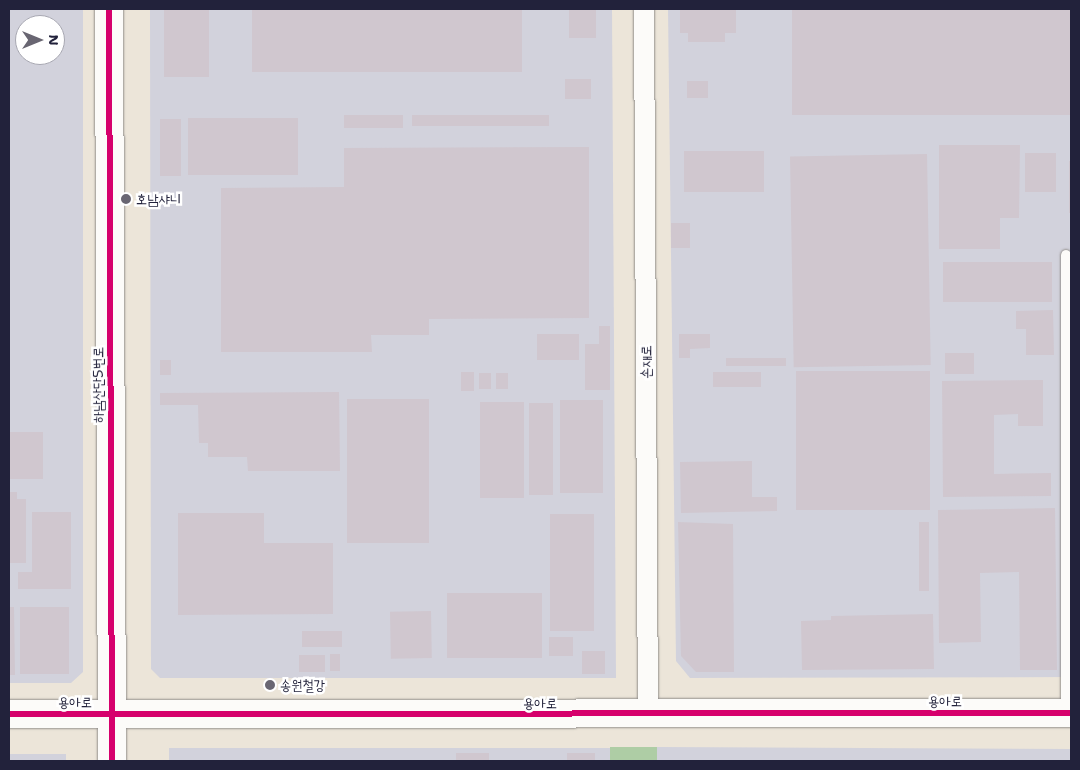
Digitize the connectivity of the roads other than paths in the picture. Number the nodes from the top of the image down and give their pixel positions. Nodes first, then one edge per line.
1 (109, 9) edge
2 (644, 9) edge
3 (1066, 255) dead end
4 (1069, 713) edge
5 (9, 714) edge
6 (112, 714) junction
7 (648, 716) junction
8 (112, 761) edge

1 - 6 street, 하남산단5번로
2 - 7 street, 손재로
3 - 4 lane
4 - 7 street, 용아로
5 - 6 street, 용아로
6 - 7 street, 용아로
6 - 8 street, 하남산단5번로

